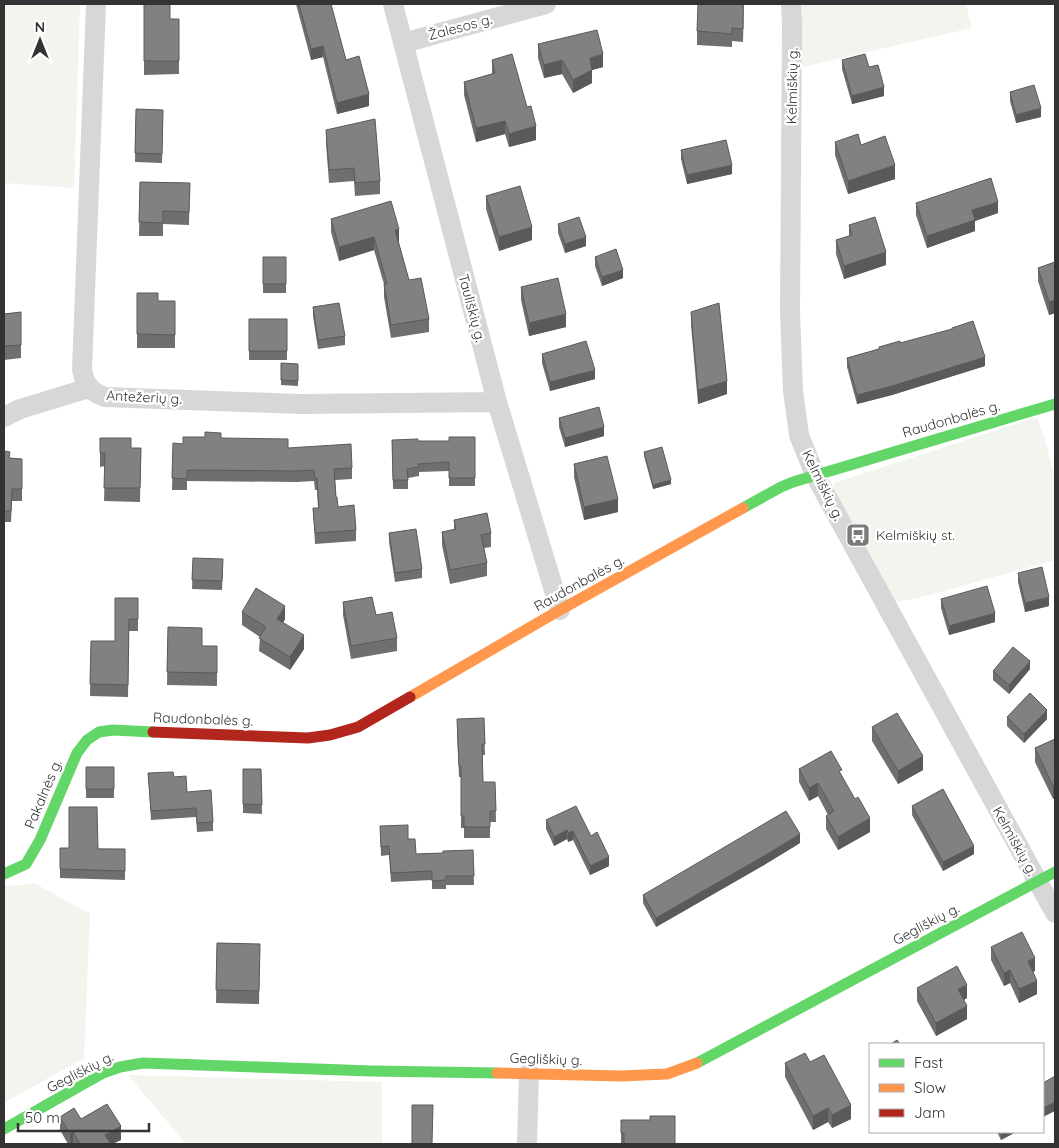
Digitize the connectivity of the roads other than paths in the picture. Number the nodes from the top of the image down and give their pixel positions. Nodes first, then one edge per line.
1 (96, 4) edge
2 (393, 4) edge
3 (546, 4) edge
4 (791, 4) edge
5 (403, 43) junction
6 (89, 388) junction
7 (497, 402) junction
8 (1055, 404) edge
9 (4, 417) edge
10 (815, 475) junction
11 (560, 610) junction
12 (113, 730) joint
13 (1055, 872) edge
14 (4, 874) edge
15 (1038, 882) junction
16 (1055, 914) edge
17 (529, 1073) junction
18 (4, 1129) edge
19 (527, 1144) edge

1 - 6 street, Antežerių g.
2 - 5 street, Tauliškių g.
3 - 5 street, Žalesos g.
4 - 10 street, Kelmiškių g.
5 - 7 street, Tauliškių g.
6 - 7 street, Antežerių g.
6 - 9 street
7 - 11 street, Tauliškių g.
8 - 10 street, Raudonbalės g.
10 - 11 street, Raudonbalės g.
10 - 15 street, Kelmiškių g.
11 - 12 street, Raudonbalės g.
12 - 14 street, Pakalnės g.
13 - 15 street, Gegliškių g.
15 - 16 street, Kelmiškių g.
15 - 17 street, Gegliškių g.
17 - 18 street, Gegliškių g.
17 - 19 street

